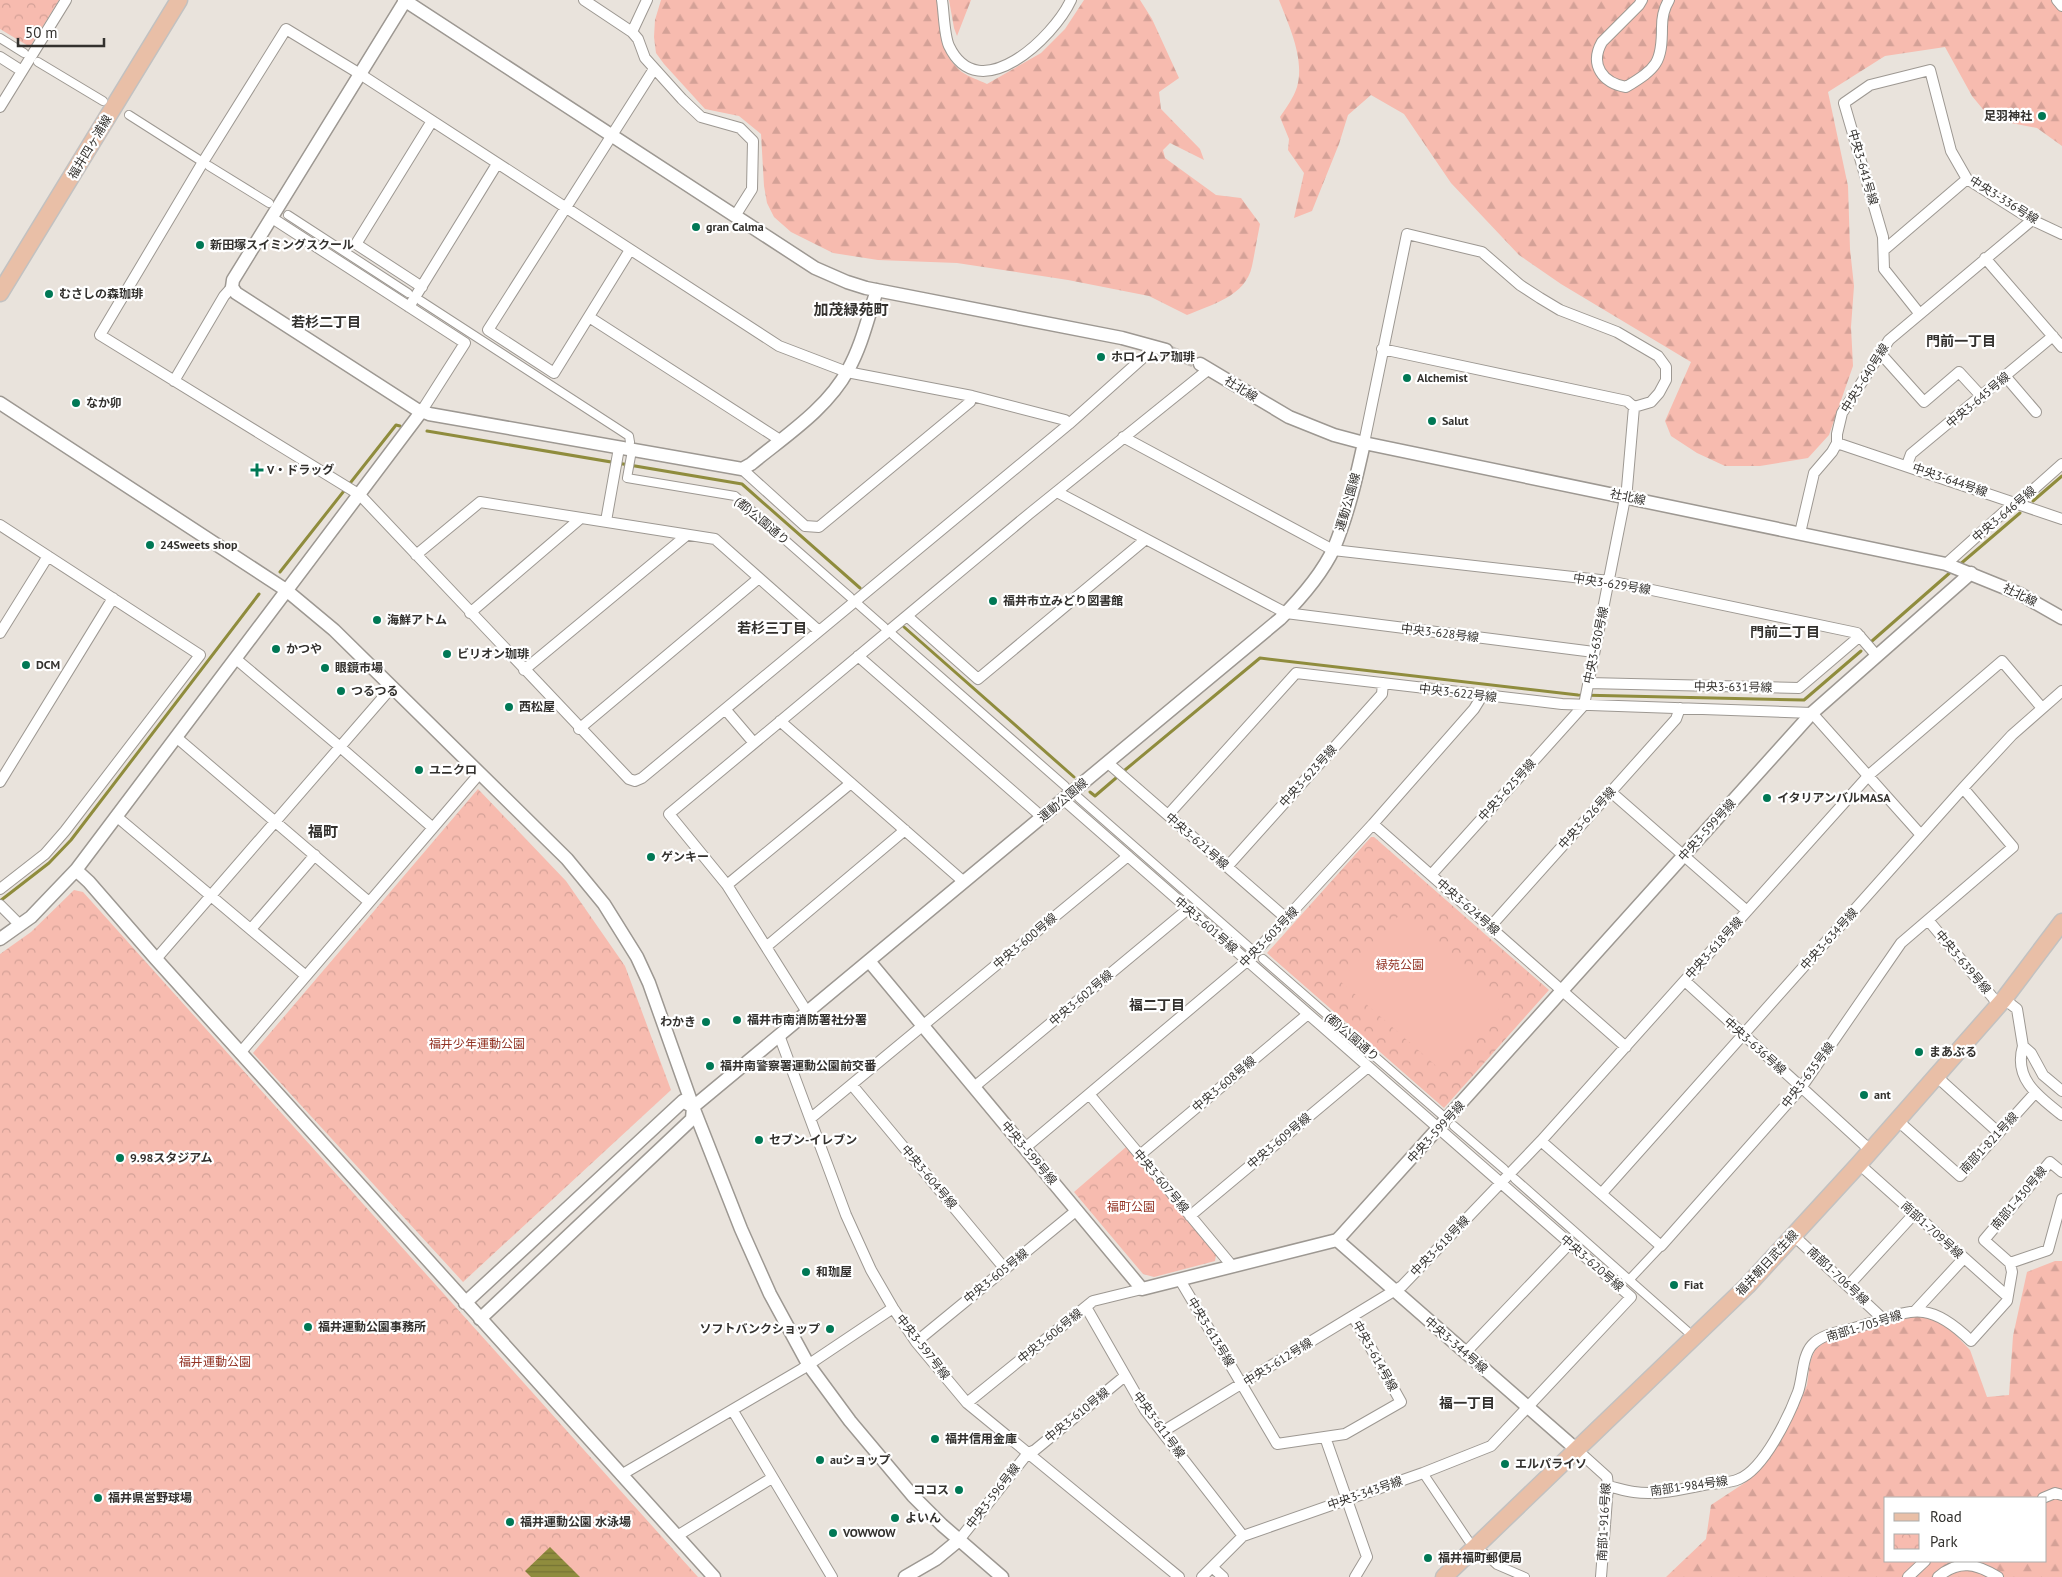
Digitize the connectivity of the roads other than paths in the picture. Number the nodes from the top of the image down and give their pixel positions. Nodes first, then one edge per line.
1 (66, 0) edge
2 (179, 0) edge
3 (405, 0) edge
4 (584, 0) edge
5 (647, 0) edge
6 (942, 0) edge
7 (1071, 0) edge
8 (1642, 0) edge
9 (1669, 0) edge
10 (2058, 0) edge
11 (2062, 6) edge
12 (632, 32) junction
13 (0, 38) edge
14 (24, 53) dead end
15 (0, 57) edge
16 (38, 62) dead end
17 (654, 69) junction
18 (1930, 70) joint
19 (22, 71) junction
20 (360, 74) junction
21 (103, 101) dead end
22 (0, 107) edge
23 (128, 116) dead end
24 (432, 121) junction
25 (611, 136) junction
26 (198, 159) dead end
27 (497, 164) junction
28 (209, 166) dead end
29 (1967, 179) junction
30 (269, 203) dead end
31 (565, 207) junction
32 (288, 215) dead end
33 (735, 216) junction
34 (272, 218) junction
35 (2032, 220) junction
36 (2062, 234) edge
37 (630, 250) junction
38 (1884, 250) junction
39 (1985, 258) junction
40 (4, 275) edge
41 (232, 286) junction
42 (422, 287) junction
43 (877, 290) junction
44 (0, 293) edge
45 (408, 293) dead end
46 (421, 301) dead end
47 (409, 307) junction
48 (1919, 313) junction
49 (589, 317) junction
50 (2053, 336) junction
51 (2062, 347) edge
52 (1161, 348) joint
53 (1382, 349) junction
54 (1881, 354) junction
55 (1204, 366) joint
56 (847, 372) junction
57 (2006, 377) junction
58 (174, 381) junction
59 (972, 396) junction
60 (1982, 396) junction
61 (0, 403) edge
62 (1634, 406) junction
63 (421, 412) junction
64 (2036, 412) dead end
65 (1069, 424) junction
66 (1123, 437) junction
67 (780, 440) junction
68 (1364, 443) junction
69 (1837, 443) junction
70 (622, 448) junction
71 (631, 457) dead end
72 (2062, 464) edge
73 (1907, 466) junction
74 (742, 468) junction
75 (1057, 492) junction
76 (356, 493) junction
77 (1626, 496) junction
78 (2015, 502) junction
79 (581, 518) junction
80 (2062, 519) edge
81 (606, 521) junction
82 (0, 525) edge
83 (1800, 533) junction
84 (687, 535) junction
85 (1146, 539) junction
86 (1333, 550) junction
87 (416, 555) junction
88 (48, 556) junction
89 (1957, 568) junction
90 (759, 578) junction
91 (1609, 582) junction
92 (286, 590) junction
93 (850, 597) dead end
94 (113, 598) junction
95 (859, 605) dead end
96 (470, 613) junction
97 (1286, 613) junction
98 (907, 616) junction
99 (2062, 618) edge
100 (884, 627) dead end
101 (819, 631) junction
102 (0, 634) edge
103 (893, 635) dead end
104 (1860, 636) junction
105 (1594, 652) junction
106 (858, 656) junction
107 (1877, 656) junction
108 (236, 659) junction
109 (524, 670) junction
110 (1383, 683) junction
111 (392, 687) junction
112 (2062, 692) edge
113 (1586, 694) junction
114 (1482, 696) junction
115 (1680, 708) junction
116 (2042, 708) junction
117 (725, 709) junction
118 (1812, 712) junction
119 (780, 721) junction
120 (579, 729) junction
121 (176, 737) junction
122 (754, 743) junction
123 (339, 746) junction
124 (1108, 763) junction
125 (480, 773) junction
126 (1869, 775) junction
127 (0, 782) edge
128 (851, 784) junction
129 (1065, 786) dead end
130 (1963, 788) junction
131 (1611, 792) junction
132 (1079, 798) dead end
133 (1064, 800) junction
134 (1168, 815) junction
135 (116, 816) junction
136 (1042, 817) junction
137 (275, 820) junction
138 (1373, 824) junction
139 (432, 828) junction
140 (905, 830) junction
141 (1921, 835) junction
142 (315, 855) junction
143 (1128, 856) junction
144 (1684, 856) junction
145 (1227, 867) junction
146 (76, 870) junction
147 (1431, 875) junction
148 (964, 882) junction
149 (727, 885) junction
150 (0, 889) edge
151 (211, 896) junction
152 (370, 902) junction
153 (1, 906) edge
154 (1188, 909) junction
155 (1747, 912) junction
156 (1287, 919) junction
157 (1928, 920) junction
158 (2062, 922) edge
159 (20, 925) junction
160 (1490, 927) junction
161 (251, 929) junction
162 (0, 939) edge
163 (766, 947) junction
164 (1250, 948) dead end
165 (156, 959) junction
166 (1262, 959) dead end
167 (869, 961) junction
168 (1247, 961) junction
169 (306, 976) junction
170 (1685, 981) junction
171 (1563, 991) junction
172 (2001, 1002) junction
173 (807, 1012) junction
174 (1308, 1014) junction
175 (923, 1026) junction
176 (1743, 1034) junction
177 (779, 1035) junction
178 (2023, 1046) junction
179 (1626, 1047) junction
180 (240, 1053) junction
181 (1368, 1067) junction
182 (1936, 1076) junction
183 (852, 1085) junction
184 (974, 1087) junction
185 (1802, 1088) junction
186 (2062, 1091) edge
187 (2035, 1093) junction
188 (1089, 1094) junction
189 (694, 1107) junction
190 (1442, 1115) dead end
191 (2062, 1115) edge
192 (811, 1118) junction
193 (1897, 1120) junction
194 (1454, 1126) dead end
195 (1439, 1129) junction
196 (1998, 1133) junction
197 (1541, 1141) junction
198 (1025, 1148) junction
199 (1870, 1150) junction
200 (1140, 1155) junction
201 (1858, 1164) junction
202 (1504, 1170) dead end
203 (2062, 1172) edge
204 (1515, 1179) dead end
205 (1500, 1183) junction
206 (1602, 1194) junction
207 (2062, 1199) edge
208 (1077, 1210) junction
209 (1914, 1214) junction
210 (1190, 1216) junction
211 (1793, 1235) junction
212 (1337, 1240) junction
213 (1570, 1243) junction
214 (1661, 1246) junction
215 (1964, 1258) junction
216 (2010, 1263) junction
217 (1233, 1267) junction
218 (1005, 1269) junction
219 (1180, 1280) junction
220 (1630, 1280) junction
221 (1848, 1286) junction
222 (1142, 1289) junction
223 (1394, 1291) junction
224 (2007, 1296) junction
225 (466, 1303) junction
226 (1086, 1307) junction
227 (893, 1308) junction
228 (1916, 1310) junction
229 (1353, 1316) junction
230 (1882, 1318) junction
231 (480, 1319) junction
232 (1687, 1331) dead end
233 (916, 1342) junction
234 (1465, 1353) junction
235 (808, 1364) junction
236 (1125, 1376) junction
237 (1242, 1384) junction
238 (967, 1403) junction
239 (1527, 1406) junction
240 (733, 1411) junction
241 (1162, 1432) junction
242 (1325, 1437) junction
243 (1577, 1450) junction
244 (1028, 1453) junction
245 (1423, 1473) junction
246 (621, 1475) junction
247 (772, 1478) junction
248 (1740, 1479) joint
249 (1608, 1486) junction
250 (2062, 1495) edge
251 (2045, 1497) edge
252 (1348, 1500) junction
253 (677, 1536) junction
254 (1243, 1536) junction
255 (959, 1540) junction
256 (1468, 1540) dead end
257 (1484, 1553) dead end
258 (1924, 1562) edge
259 (1212, 1567) junction
260 (714, 1577) edge
261 (832, 1577) edge
262 (905, 1577) edge
263 (1002, 1577) edge
264 (1179, 1577) edge
265 (1202, 1577) edge
266 (1223, 1577) edge
267 (1355, 1577) edge
268 (1444, 1577) edge
269 (1525, 1577) edge
270 (1601, 1577) edge
271 (1908, 1577) edge
272 (1938, 1577) edge
273 (1998, 1577) edge

1 - 19 street
2 - 40 main road, 福井四ヶ浦線
3 - 20 street
3 - 25 street
4 - 12 street
5 - 12 street
6 - 7 street
8 - 9 street
10 - 11 street
12 - 17 street
13 - 14 street
15 - 19 street
16 - 21 street
17 - 25 street
17 - 33 street
18 - 29 street, 中央3-336号線
18 - 38 street, 中央3-641号線
19 - 22 street
20 - 24 street
20 - 34 street
20 - 58 street
23 - 26 street
24 - 27 street
24 - 42 street
25 - 31 street
25 - 33 street
27 - 31 street
27 - 42 street
28 - 30 street
29 - 35 street, 中央3-336号線
29 - 38 street
31 - 37 street
31 - 49 street
32 - 45 street
33 - 43 street
34 - 41 street
34 - 47 street
35 - 36 street, 中央3-336号線
35 - 39 street, 中央3-640号線
37 - 49 street
37 - 56 street
38 - 48 street, 中央3-641号線
39 - 48 street, 中央3-640号線
39 - 50 street
40 - 44 main road, 福井四ヶ浦線
41 - 58 street
41 - 63 street
42 - 47 street
43 - 52 street
43 - 56 street
46 - 70 street
47 - 63 street
48 - 54 street, 中央3-640号線
49 - 67 street
50 - 51 street
50 - 57 street, 中央3-645号線
52 - 65 street
53 - 62 street
53 - 62 street
53 - 68 street
54 - 60 street
54 - 69 street, 中央3-640号線
55 - 66 street
55 - 68 street, 社北線
56 - 59 street
56 - 67 street
57 - 60 street, 中央3-645号線
57 - 64 street
58 - 76 street
59 - 65 street
59 - 74 street
60 - 73 street, 中央3-645号線
61 - 92 street
62 - 77 street, 中央3-630号線
63 - 70 street
63 - 76 street
65 - 101 street
66 - 75 street
66 - 86 street
67 - 74 street
68 - 77 street, 社北線
68 - 86 street, 運動公園線
69 - 73 street, 中央3-644号線
69 - 83 street, 中央3-640号線
70 - 74 street
70 - 81 street
71 - 93 street, (都)公園通り
72 - 78 street, 中央3-646号線
73 - 78 street, 中央3-644号線
75 - 85 street
75 - 98 street
76 - 87 street
76 - 92 street
77 - 83 street, 社北線
77 - 91 street, 中央3-630号線
78 - 80 street, 中央3-644号線
78 - 89 street, 中央3-646号線
79 - 81 street
79 - 87 street
79 - 96 street
81 - 84 street
82 - 88 street
83 - 89 street, 社北線
84 - 90 street
84 - 109 street
85 - 97 street
85 - 98 street
86 - 91 street, 中央3-629号線
86 - 97 street, 運動公園線
87 - 96 street
88 - 94 street
88 - 102 street
89 - 99 street, 社北線
89 - 107 street, 中央3-599号線
90 - 101 street
90 - 120 street
91 - 104 street, 中央3-629号線
91 - 105 street, 中央3-630号線
92 - 108 street
92 - 111 street
94 - 127 street
94 - 150 street
95 - 100 street
96 - 109 street
97 - 105 street, 中央3-628号線
97 - 124 street, 運動公園線
98 - 106 street
101 - 117 street
103 - 129 street
104 - 107 street
104 - 113 street, 中央3-631号線
105 - 113 street, 中央3-630号線
106 - 119 street
106 - 136 street
107 - 118 street, 中央3-599号線
108 - 121 street
108 - 123 street
109 - 120 street
110 - 114 street, 中央3-622号線
110 - 134 street, 中央3-622号線
110 - 145 street, 中央3-623号線
111 - 123 street
111 - 125 street
112 - 116 street, 中央3-634号線
113 - 114 street, 中央3-622号線
113 - 115 street, 中央3-622号線
113 - 147 street, 中央3-625号線
114 - 138 street, 中央3-603号線
115 - 118 street, 中央3-622号線
115 - 131 street, 中央3-626号線
116 - 126 street, 中央3-618号線
116 - 130 street, 中央3-634号線
117 - 120 street
117 - 122 street
118 - 126 street
118 - 144 street, 中央3-599号線
119 - 122 street
119 - 128 street
121 - 135 street
121 - 137 street
122 - 149 street
123 - 137 street
123 - 139 street
124 - 133 street, 運動公園線
124 - 134 street, 中央3-621号線
125 - 139 street
125 - 189 street
126 - 141 street
126 - 155 street, 中央3-618号線
128 - 140 street
128 - 149 street
130 - 141 street, 中央3-634号線
130 - 157 street, 中央3-635号線
131 - 144 street
131 - 160 street, 中央3-626号線
132 - 164 street
133 - 136 street, 運動公園線
133 - 143 street, 中央3-601号線
134 - 145 street, 中央3-621号線
135 - 146 street
135 - 151 street
136 - 148 street, 運動公園線
137 - 142 street
137 - 151 street
138 - 147 street, 中央3-624号線
138 - 156 street, 中央3-603号線
139 - 152 street
140 - 148 street
140 - 163 street
141 - 176 street, 中央3-634号線
142 - 152 street
142 - 161 street
143 - 154 street, 中央3-601号線
143 - 175 street, 中央3-600号線
144 - 155 street
144 - 171 street, 中央3-599号線
145 - 156 street, 中央3-621号線
146 - 159 street
146 - 165 street
147 - 160 street, 中央3-624号線
148 - 167 street, 運動公園線
149 - 163 street
151 - 161 street
151 - 165 street
152 - 169 street
153 - 159 street
154 - 168 street, 中央3-601号線
154 - 184 street, 中央3-602号線
155 - 170 street, 中央3-618号線
156 - 168 street, 中央3-603号線
157 - 172 street, 中央3-639号線
157 - 185 street, 中央3-635号線
158 - 172 main road, 福井朝日武生線
159 - 162 street
160 - 171 street, 中央3-624号線
161 - 169 street
163 - 173 street
165 - 180 street
166 - 190 street, (都)公園通り
167 - 173 street, 運動公園線
167 - 175 street, 中央3-599号線
168 - 174 street, 中央3-601号線
168 - 188 street, 中央3-603号線
169 - 180 street
170 - 176 street, 中央3-636号線
170 - 179 street, 中央3-618号線
171 - 179 street, 中央3-624号線
171 - 195 street, 中央3-599号線
172 - 178 street, 中央3-639号線
172 - 182 main road, 福井朝日武生線
173 - 177 street, 運動公園線
174 - 181 street, 中央3-601号線
174 - 200 street, 中央3-608号線
175 - 183 street, 中央3-600号線
175 - 184 street, 中央3-599号線
176 - 185 street, 中央3-636号線
176 - 206 street, 中央3-634号線
177 - 189 street, 運動公園線
177 - 192 street, 中央3-597号線
178 - 186 street
178 - 187 street
179 - 197 street, 中央3-618号線
180 - 225 street
181 - 195 street, 中央3-601号線
181 - 210 street, 中央3-609号線
182 - 193 main road, 福井朝日武生線
182 - 196 street
183 - 192 street, 中央3-600号線
183 - 218 street, 中央3-604号線
184 - 198 street, 中央3-599号線
185 - 199 street, 中央3-636号線
185 - 214 street, 中央3-635号線
187 - 191 street
187 - 196 street, 南部1-821号線
188 - 198 street, 中央3-603号線
188 - 200 street, 中央3-607号線
189 - 225 street
189 - 231 street
189 - 235 street
192 - 227 street, 中央3-597号線
193 - 196 street, 南部1-821号線
193 - 199 main road, 福井朝日武生線
194 - 202 street
195 - 205 street, 中央3-620号線
195 - 212 street, 中央3-599号線
197 - 205 street, 中央3-618号線
197 - 206 street
198 - 208 street, 中央3-599号線
199 - 201 main road, 福井朝日武生線
200 - 210 street, 中央3-607号線
201 - 209 street, 南部1-709号線
201 - 211 main road, 福井朝日武生線
203 - 216 street, 南部1-430号線
204 - 220 street
205 - 213 street, 中央3-620号線
205 - 223 street, 中央3-618号線
206 - 214 street
207 - 216 street
208 - 218 street, 中央3-605号線
208 - 222 street, 中央3-599号線
209 - 215 street, 南部1-709号線
209 - 221 street
210 - 217 street, 中央3-607号線
211 - 221 street, 南部1-706号線
211 - 243 main road, 福井朝日武生線
212 - 217 street
212 - 223 street, 中央3-344号線
213 - 234 street
213 - 239 street, 中央3-620号線
214 - 220 street
215 - 224 street, 南部1-709号線
215 - 228 street
216 - 224 street, 南部1-705号線
217 - 219 street
218 - 233 street, 中央3-605号線
219 - 222 street
219 - 237 street, 中央3-613号線
220 - 232 street
221 - 230 street, 南部1-706号線
222 - 226 street, 中央3-606号線
223 - 229 street, 中央3-612号線
223 - 234 street, 中央3-344号線
224 - 228 street, 南部1-705号線
225 - 231 street
226 - 236 street, 中央3-611号線
226 - 238 street, 中央3-606号線
227 - 233 street, 中央3-597号線
227 - 235 street
228 - 230 street, 南部1-705号線
229 - 237 street, 中央3-612号線
229 - 242 street, 中央3-614号線
230 - 248 street, 南部1-705号線
231 - 246 street
233 - 238 street, 中央3-597号線
234 - 239 street, 中央3-344号線
235 - 240 street
235 - 255 street
236 - 241 street, 中央3-611号線
236 - 244 street, 中央3-610号線
237 - 241 street, 中央3-612号線
237 - 242 street, 中央3-614号線
238 - 244 street, 中央3-597号線
239 - 243 street, 中央3-344号線
239 - 245 street, 中央3-343号線
240 - 246 street
240 - 247 street
241 - 254 street, 中央3-611号線
242 - 252 street
243 - 249 street, 南部1-916号線
243 - 268 main road, 福井朝日武生線
244 - 255 street, 中央3-596号線
244 - 264 street, 中央3-597号線
245 - 252 street, 中央3-343号線
245 - 256 street
246 - 253 street
247 - 253 street
247 - 261 street
248 - 249 street, 南部1-984号線
249 - 270 street, 南部1-916号線
250 - 251 street
252 - 254 street, 中央3-343号線
252 - 267 street
253 - 260 street
254 - 259 street, 中央3-343号線
255 - 262 street
255 - 263 street
257 - 269 street
258 - 271 street
259 - 265 street, 中央3-343号線
259 - 266 street
272 - 273 street

